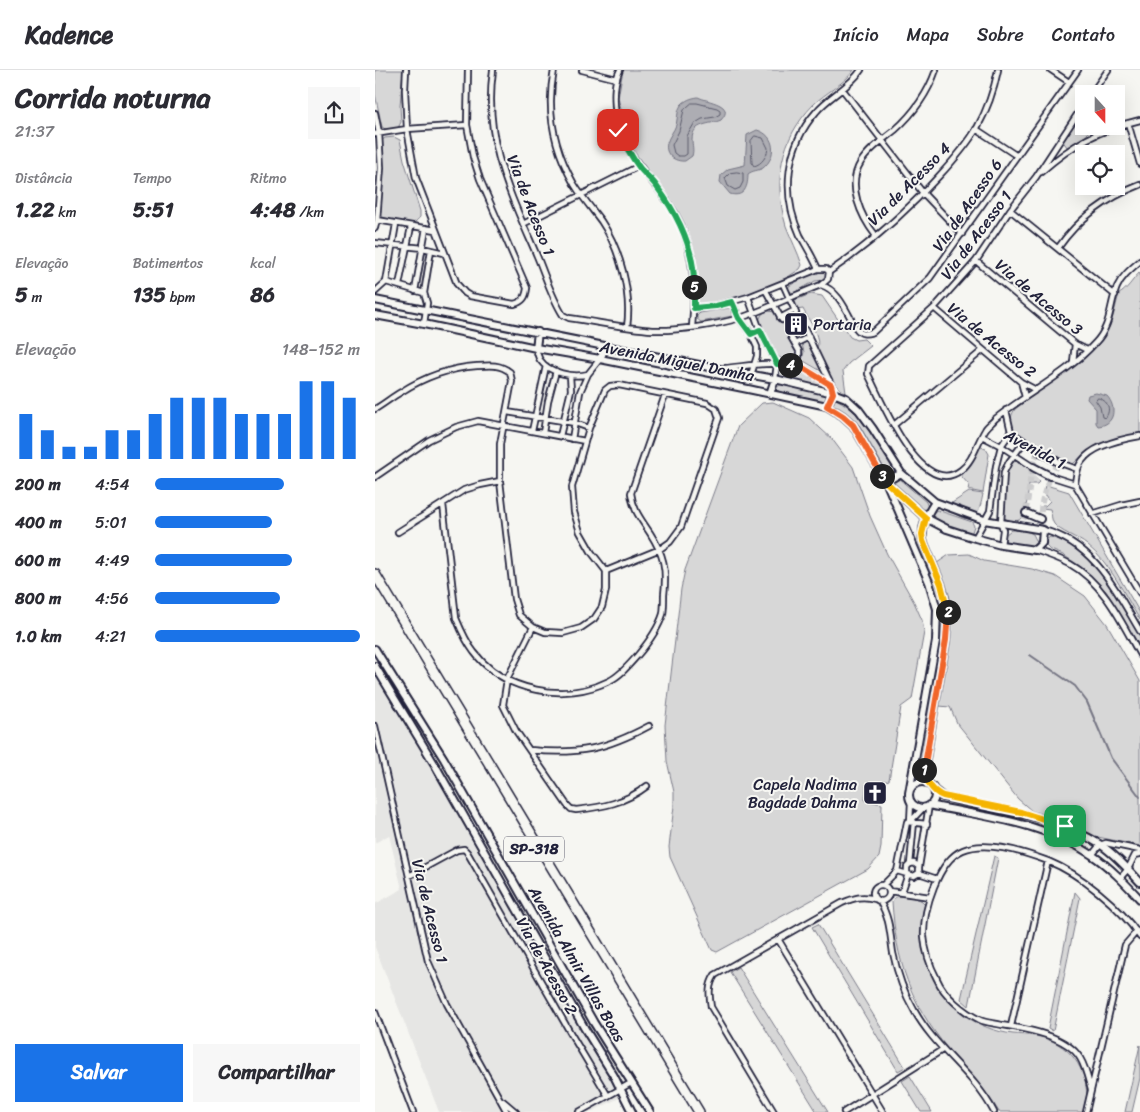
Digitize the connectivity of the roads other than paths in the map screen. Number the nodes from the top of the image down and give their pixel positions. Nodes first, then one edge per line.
1 (407, 70) edge
2 (468, 70) edge
3 (493, 70) edge
4 (554, 70) edge
5 (582, 70) edge
6 (620, 70) edge
7 (861, 70) edge
8 (936, 70) edge
9 (998, 70) edge
10 (1051, 70) edge
11 (1077, 70) edge
12 (1108, 70) edge
13 (617, 79) junction
14 (1069, 82) junction
15 (1097, 85) edge
16 (843, 90) junction
17 (375, 112) edge
18 (1075, 118) edge
19 (1140, 120) edge
20 (1128, 123) junction
21 (1125, 124) edge
22 (467, 125) junction
23 (976, 129) junction
24 (407, 130) junction
25 (377, 134) edge
26 (1094, 135) edge
27 (882, 140) junction
28 (1017, 156) junction
29 (1140, 164) edge
30 (639, 166) junction
31 (1036, 177) junction
32 (1140, 185) edge
33 (923, 193) junction
34 (377, 194) edge
35 (581, 196) junction
36 (376, 210) edge
37 (1010, 210) junction
38 (377, 220) junction
39 (396, 224) junction
40 (523, 224) junction
41 (411, 227) junction
42 (375, 228) edge
43 (426, 228) junction
44 (436, 230) junction
45 (962, 234) junction
46 (876, 236) junction
47 (375, 243) edge
48 (393, 244) junction
49 (408, 246) junction
50 (423, 248) junction
51 (1058, 248) junction
52 (431, 250) junction
53 (444, 253) junction
54 (976, 261) junction
55 (1140, 261) edge
56 (818, 269) junction
57 (829, 272) junction
58 (386, 282) junction
59 (783, 284) junction
60 (821, 285) junction
61 (399, 286) junction
62 (766, 290) junction
63 (415, 291) junction
64 (375, 292) edge
65 (424, 293) junction
66 (1115, 295) junction
67 (748, 297) junction
68 (789, 298) junction
69 (375, 300) edge
70 (732, 302) junction
71 (773, 306) junction
72 (694, 308) junction
73 (933, 308) junction
74 (427, 311) junction
75 (754, 313) junction
76 (375, 315) edge
77 (739, 318) junction
78 (424, 324) junction
79 (627, 327) junction
80 (692, 327) junction
81 (760, 330) junction
82 (805, 330) tunnel mouth
83 (538, 332) junction
84 (751, 334) junction
85 (791, 337) tunnel mouth
86 (809, 337) junction
87 (795, 344) junction
88 (1075, 344) junction
89 (603, 346) junction
90 (536, 348) junction
91 (983, 350) junction
92 (1087, 350) junction
93 (600, 359) junction
94 (1073, 362) junction
95 (777, 364) junction
96 (791, 365) junction
97 (547, 366) junction
98 (754, 366) junction
99 (719, 369) junction
100 (556, 371) junction
101 (588, 374) junction
102 (751, 375) junction
103 (570, 376) junction
104 (775, 379) junction
105 (1021, 382) junction
106 (831, 385) junction
107 (748, 389) junction
108 (571, 390) junction
109 (1035, 390) junction
110 (580, 392) junction
111 (833, 393) junction
112 (770, 394) junction
113 (665, 395) junction
114 (1025, 397) junction
115 (827, 406) junction
116 (375, 409) edge
117 (1006, 410) junction
118 (507, 412) junction
119 (536, 418) junction
120 (545, 419) junction
121 (565, 422) junction
122 (575, 423) junction
123 (503, 425) junction
124 (894, 425) junction
125 (589, 428) junction
126 (532, 431) junction
127 (1011, 432) junction
128 (543, 433) junction
129 (561, 436) junction
130 (982, 436) junction
131 (1140, 436) edge
132 (572, 439) junction
133 (585, 441) junction
134 (1024, 442) junction
135 (1001, 446) junction
136 (1039, 451) joint
137 (1015, 455) junction
138 (1058, 462) joint
139 (1033, 467) joint
140 (1077, 469) junction
141 (901, 473) junction
142 (1050, 476) joint
143 (375, 477) edge
144 (500, 481) junction
145 (886, 482) junction
146 (1075, 484) junction
147 (992, 498) junction
148 (1002, 499) junction
149 (935, 502) junction
150 (1140, 502) edge
151 (443, 504) junction
152 (1026, 513) dead end
153 (1092, 514) junction
154 (926, 518) junction
155 (1040, 519) dead end
156 (984, 520) junction
157 (1001, 523) junction
158 (1043, 530) junction
159 (398, 532) dead end
160 (975, 538) junction
161 (1001, 546) junction
162 (660, 550) junction
163 (1035, 550) junction
164 (606, 571) junction
165 (375, 574) edge
166 (375, 586) edge
167 (1140, 593) edge
168 (533, 627) junction
169 (1140, 631) edge
170 (375, 649) edge
171 (1140, 655) edge
172 (375, 666) edge
173 (507, 679) junction
174 (375, 726) edge
175 (649, 726) dead end
176 (530, 750) junction
177 (928, 784) junction
178 (647, 786) dead end
179 (934, 790) junction
180 (909, 792) junction
181 (911, 801) junction
182 (927, 806) junction
183 (912, 822) junction
184 (927, 824) junction
185 (1100, 844) junction
186 (1140, 852) edge
187 (1092, 855) junction
188 (1048, 861) junction
189 (910, 864) junction
190 (919, 867) junction
191 (1128, 869) junction
192 (897, 871) junction
193 (919, 873) junction
194 (907, 874) junction
195 (409, 876) junction
196 (1120, 878) junction
197 (937, 879) junction
198 (1140, 882) edge
199 (883, 885) junction
200 (889, 891) junction
201 (901, 892) junction
202 (930, 897) junction
203 (875, 899) junction
204 (1140, 899) edge
205 (880, 902) junction
206 (1137, 931) junction
207 (1140, 937) edge
208 (779, 939) junction
209 (375, 1012) edge
210 (1011, 1026) junction
211 (942, 1050) junction
212 (631, 1083) junction
213 (495, 1089) junction
214 (621, 1089) junction
215 (1091, 1090) junction
216 (873, 1095) junction
217 (608, 1096) junction
218 (413, 1112) edge
219 (507, 1112) edge
220 (516, 1112) edge
221 (579, 1112) edge
222 (632, 1112) edge
223 (650, 1112) edge
224 (693, 1112) edge
225 (699, 1112) edge
226 (774, 1112) edge
227 (844, 1112) edge
228 (883, 1112) edge
229 (994, 1112) edge
230 (1086, 1112) edge

1 - 24 street
2 - 22 street
3 - 40 street, Via de Acesso 1
4 - 35 street
5 - 13 street
6 - 13 street
7 - 16 street
8 - 27 street
9 - 23 street, Via de Acesso 4
10 - 14 street
11 - 14 street, Via de Acesso 6
12 - 15 street
13 - 30 street
14 - 28 street, Via de Acesso 6
16 - 27 street
16 - 56 street
17 - 25 street
18 - 31 street, Via de Acesso 1
19 - 20 street
20 - 21 street
20 - 29 street
22 - 24 street
22 - 53 street
23 - 28 street
23 - 33 street, Via de Acesso 4
24 - 25 street
24 - 44 street
25 - 34 street
26 - 31 street
27 - 33 street
27 - 46 street
28 - 45 street, Via de Acesso 6
30 - 35 street
30 - 72 street
31 - 37 street, Via de Acesso 1
32 - 51 street
33 - 45 street
33 - 46 street, Via de Acesso 4
34 - 36 street
35 - 40 street
35 - 79 street
36 - 38 street
37 - 51 street
37 - 54 street, Via de Acesso 1
38 - 39 street
38 - 42 street
39 - 41 street
39 - 48 street
40 - 79 street, Via de Acesso 1
41 - 43 street
41 - 49 street
43 - 44 street
43 - 50 street
44 - 53 street
45 - 60 street, Via de Acesso 6
46 - 57 street, Via de Acesso 4
47 - 48 street
48 - 49 street
48 - 58 street
49 - 50 street
49 - 61 street
50 - 52 street
50 - 63 street
51 - 66 street
52 - 53 street
52 - 65 street
54 - 73 street, Via de Acesso 1
54 - 88 street, Via de Acesso 3
55 - 66 street
56 - 57 street
56 - 59 street
57 - 60 street
58 - 61 street
58 - 64 street
59 - 62 street
59 - 68 street
60 - 68 street
61 - 63 street
62 - 67 street
62 - 71 street
63 - 65 street
65 - 74 street
66 - 92 street
67 - 70 street
67 - 75 street
68 - 71 street
68 - 71 street
69 - 74 street, Avenida Miguel Damha
70 - 72 street
70 - 77 street
71 - 75 street
72 - 80 street
73 - 91 street, Via de Acesso 2
73 - 124 street, Via de Acesso 1
74 - 78 street
74 - 83 street, Avenida Miguel Damha
75 - 77 street
75 - 81 street
76 - 78 street, Avenida Miguel Damha
77 - 80 street
77 - 84 street
78 - 90 street, Avenida Miguel Damha
79 - 80 street
81 - 84 street
81 - 95 street
82 - 86 street
83 - 89 street, Avenida Miguel Damha
83 - 90 street
84 - 98 street
85 - 87 street
86 - 87 street
86 - 106 street
87 - 96 street
88 - 92 street, Via de Acesso 3
88 - 94 street
89 - 93 street
89 - 99 street, Avenida Miguel Damha
90 - 93 street, Avenida Miguel Damha
90 - 97 street
91 - 105 street, Via de Acesso 2
91 - 124 street
92 - 94 street
93 - 101 street
93 - 107 street, Avenida Miguel Damha
94 - 109 street
95 - 96 street
95 - 98 street
95 - 104 street
96 - 106 street
97 - 100 street
97 - 119 street
98 - 99 street
98 - 102 street
99 - 102 street, Avenida Miguel Damha
100 - 103 street
100 - 120 street
101 - 103 street
101 - 110 street
102 - 104 street, Avenida Miguel Damha
102 - 107 street
103 - 108 street
104 - 111 street, Avenida Miguel Damha
104 - 112 street
105 - 109 street, Via de Acesso 2
105 - 114 street
106 - 111 street
107 - 112 street, Avenida Miguel Damha
108 - 110 street
108 - 121 street
109 - 114 street
110 - 122 street
111 - 115 street
111 - 141 street, Avenida Miguel Damha
112 - 115 street, Avenida Miguel Damha
113 - 125 street
113 - 162 street
113 - 162 street
114 - 117 street
115 - 145 street, Avenida Miguel Damha
116 - 118 street
117 - 127 street, Avenida 1
117 - 130 street
118 - 119 street
118 - 123 street
119 - 120 street
119 - 126 street
120 - 121 street
120 - 128 street
121 - 122 street
121 - 129 street
122 - 125 street
122 - 132 street
123 - 126 street
123 - 143 street
123 - 144 street
124 - 130 street
125 - 133 street
126 - 128 street
127 - 134 street, Avenida 1
127 - 135 street
128 - 129 street
129 - 132 street
130 - 135 street, Avenida 1
131 - 140 street
132 - 133 street
133 - 164 street
134 - 136 street, Avenida 1
134 - 137 street
135 - 137 street, Avenida 1
135 - 147 street
136 - 138 street, Avenida 1
137 - 139 street, Avenida 1
137 - 148 street
138 - 140 street, Avenida 1
139 - 142 street, Avenida 1
140 - 146 street
141 - 145 street
141 - 149 street, Avenida Miguel Damha
142 - 146 street, Avenida 1
144 - 151 street
144 - 168 street
145 - 154 street, Avenida Miguel Damha
145 - 180 street
146 - 153 street
147 - 148 street
147 - 156 street
148 - 157 street
149 - 154 street
149 - 156 street, Avenida Miguel Damha
150 - 153 street
151 - 159 street
151 - 173 street
152 - 155 street
153 - 167 street
154 - 160 street, Avenida Miguel Damha
154 - 177 street
156 - 157 street, Avenida Miguel Damha
156 - 160 street
157 - 158 street, Avenida Miguel Damha
157 - 161 street
158 - 163 street
158 - 169 street, Avenida Miguel Damha
160 - 161 street, Avenida Miguel Damha
161 - 163 street, Avenida Miguel Damha
162 - 164 street
162 - 173 street
163 - 171 street, Avenida Miguel Damha
164 - 168 street
165 - 225 highway, SP-318
166 - 224 highway, SP-318
168 - 173 street
170 - 212 street, Avenida Almir Villas Boas
172 - 214 street, Avenida Almir Villas Boas
173 - 176 street
174 - 195 street, Via de Acesso 1
175 - 176 street
176 - 178 street
177 - 179 street
177 - 180 street
179 - 182 street
179 - 185 street
180 - 181 street
181 - 182 street
181 - 183 street
182 - 183 street
182 - 184 street
182 - 187 street
183 - 184 street
183 - 189 street
183 - 192 street
184 - 190 street
185 - 186 street
185 - 187 street
185 - 191 street
186 - 191 street
187 - 196 street
188 - 197 street
188 - 206 street
188 - 210 street
189 - 190 street
189 - 194 street
190 - 193 street
191 - 196 street
191 - 198 street
192 - 194 street
192 - 199 street
193 - 194 street
193 - 197 street
194 - 201 street
195 - 213 street, Via de Acesso 1
195 - 217 street, Via de Acesso 2
196 - 204 street
197 - 202 street
199 - 200 street
199 - 203 street
200 - 201 street
200 - 205 street
201 - 202 street
202 - 210 street
203 - 205 street
203 - 208 street
205 - 211 street
206 - 207 street
206 - 215 street
208 - 216 street
208 - 226 street
209 - 218 street
210 - 215 street
211 - 216 street
211 - 229 street
212 - 214 street
212 - 223 street, Avenida Almir Villas Boas
213 - 219 street
213 - 220 street
214 - 217 street
214 - 222 street, Avenida Almir Villas Boas
215 - 230 street
216 - 227 street
216 - 228 street
217 - 221 street

